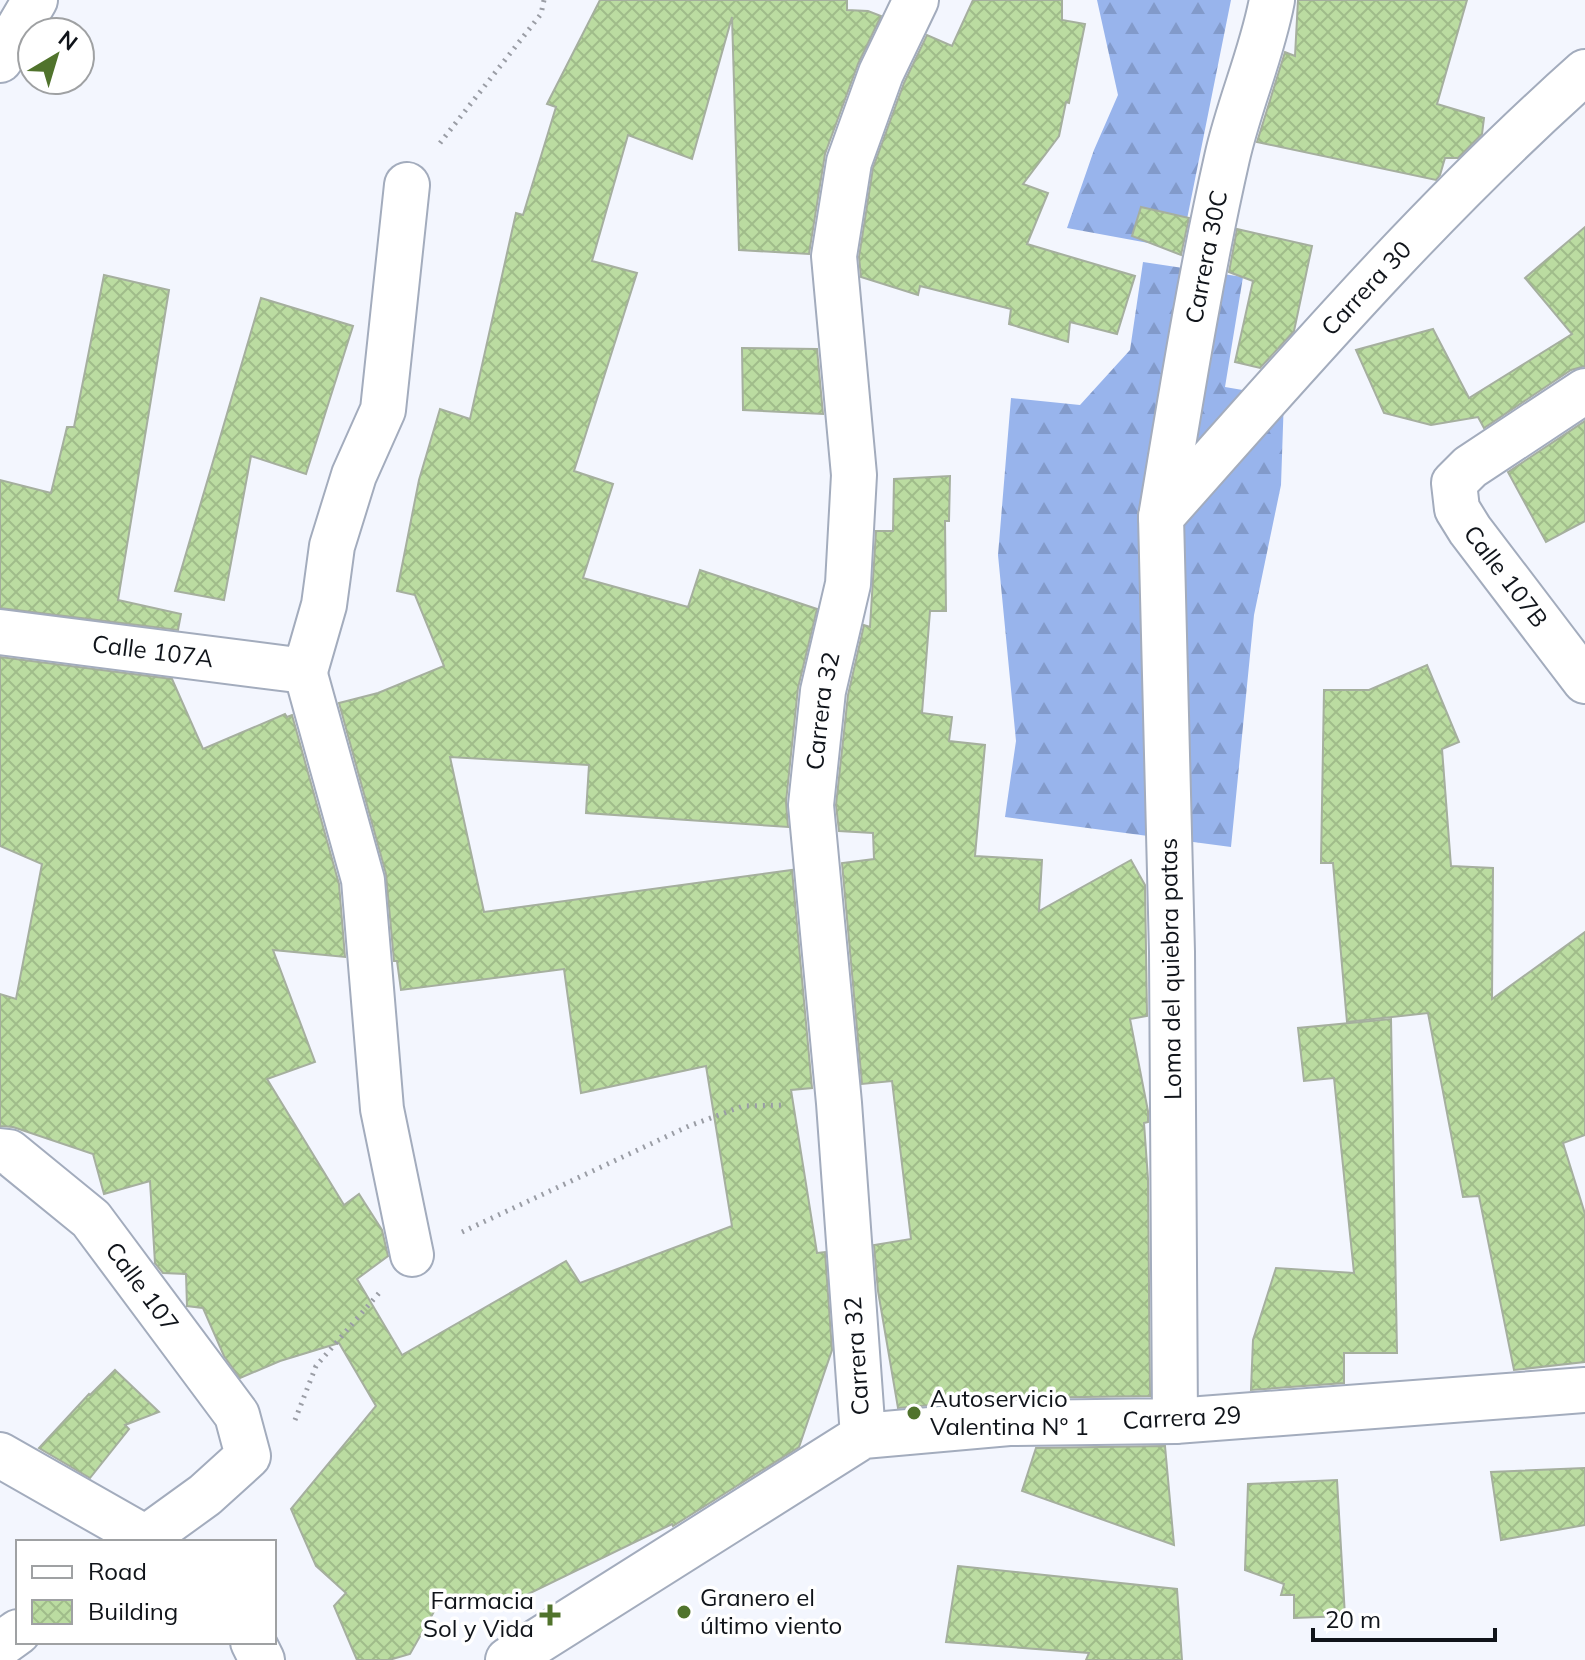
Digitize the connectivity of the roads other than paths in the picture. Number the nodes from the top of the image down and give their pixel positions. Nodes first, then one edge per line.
1 (35, 0) edge
2 (916, 0) edge
3 (1272, 0) edge
4 (0, 60) edge
5 (1585, 72) edge
6 (407, 185) road end
7 (1585, 391) edge
8 (1161, 517) junction
9 (0, 632) edge
10 (305, 671) junction
11 (1585, 681) edge
12 (0, 1151) edge
13 (412, 1255) road end
14 (1585, 1390) edge
15 (1175, 1421) junction
16 (863, 1436) junction
17 (0, 1455) edge
18 (147, 1540) edge
19 (508, 1660) edge

1 - 4 street
2 - 16 street, Carrera 32
3 - 8 street, Carrera 30C
5 - 8 street, Carrera 30
6 - 10 street
7 - 11 street, Calle 107B
8 - 15 street, Loma del quiebra patas
9 - 10 street, Calle 107A
10 - 13 street
12 - 18 street, Calle 107
14 - 15 street, Carrera 29
15 - 16 street, Carrera 29
16 - 19 street, Carrera 29
17 - 18 street

